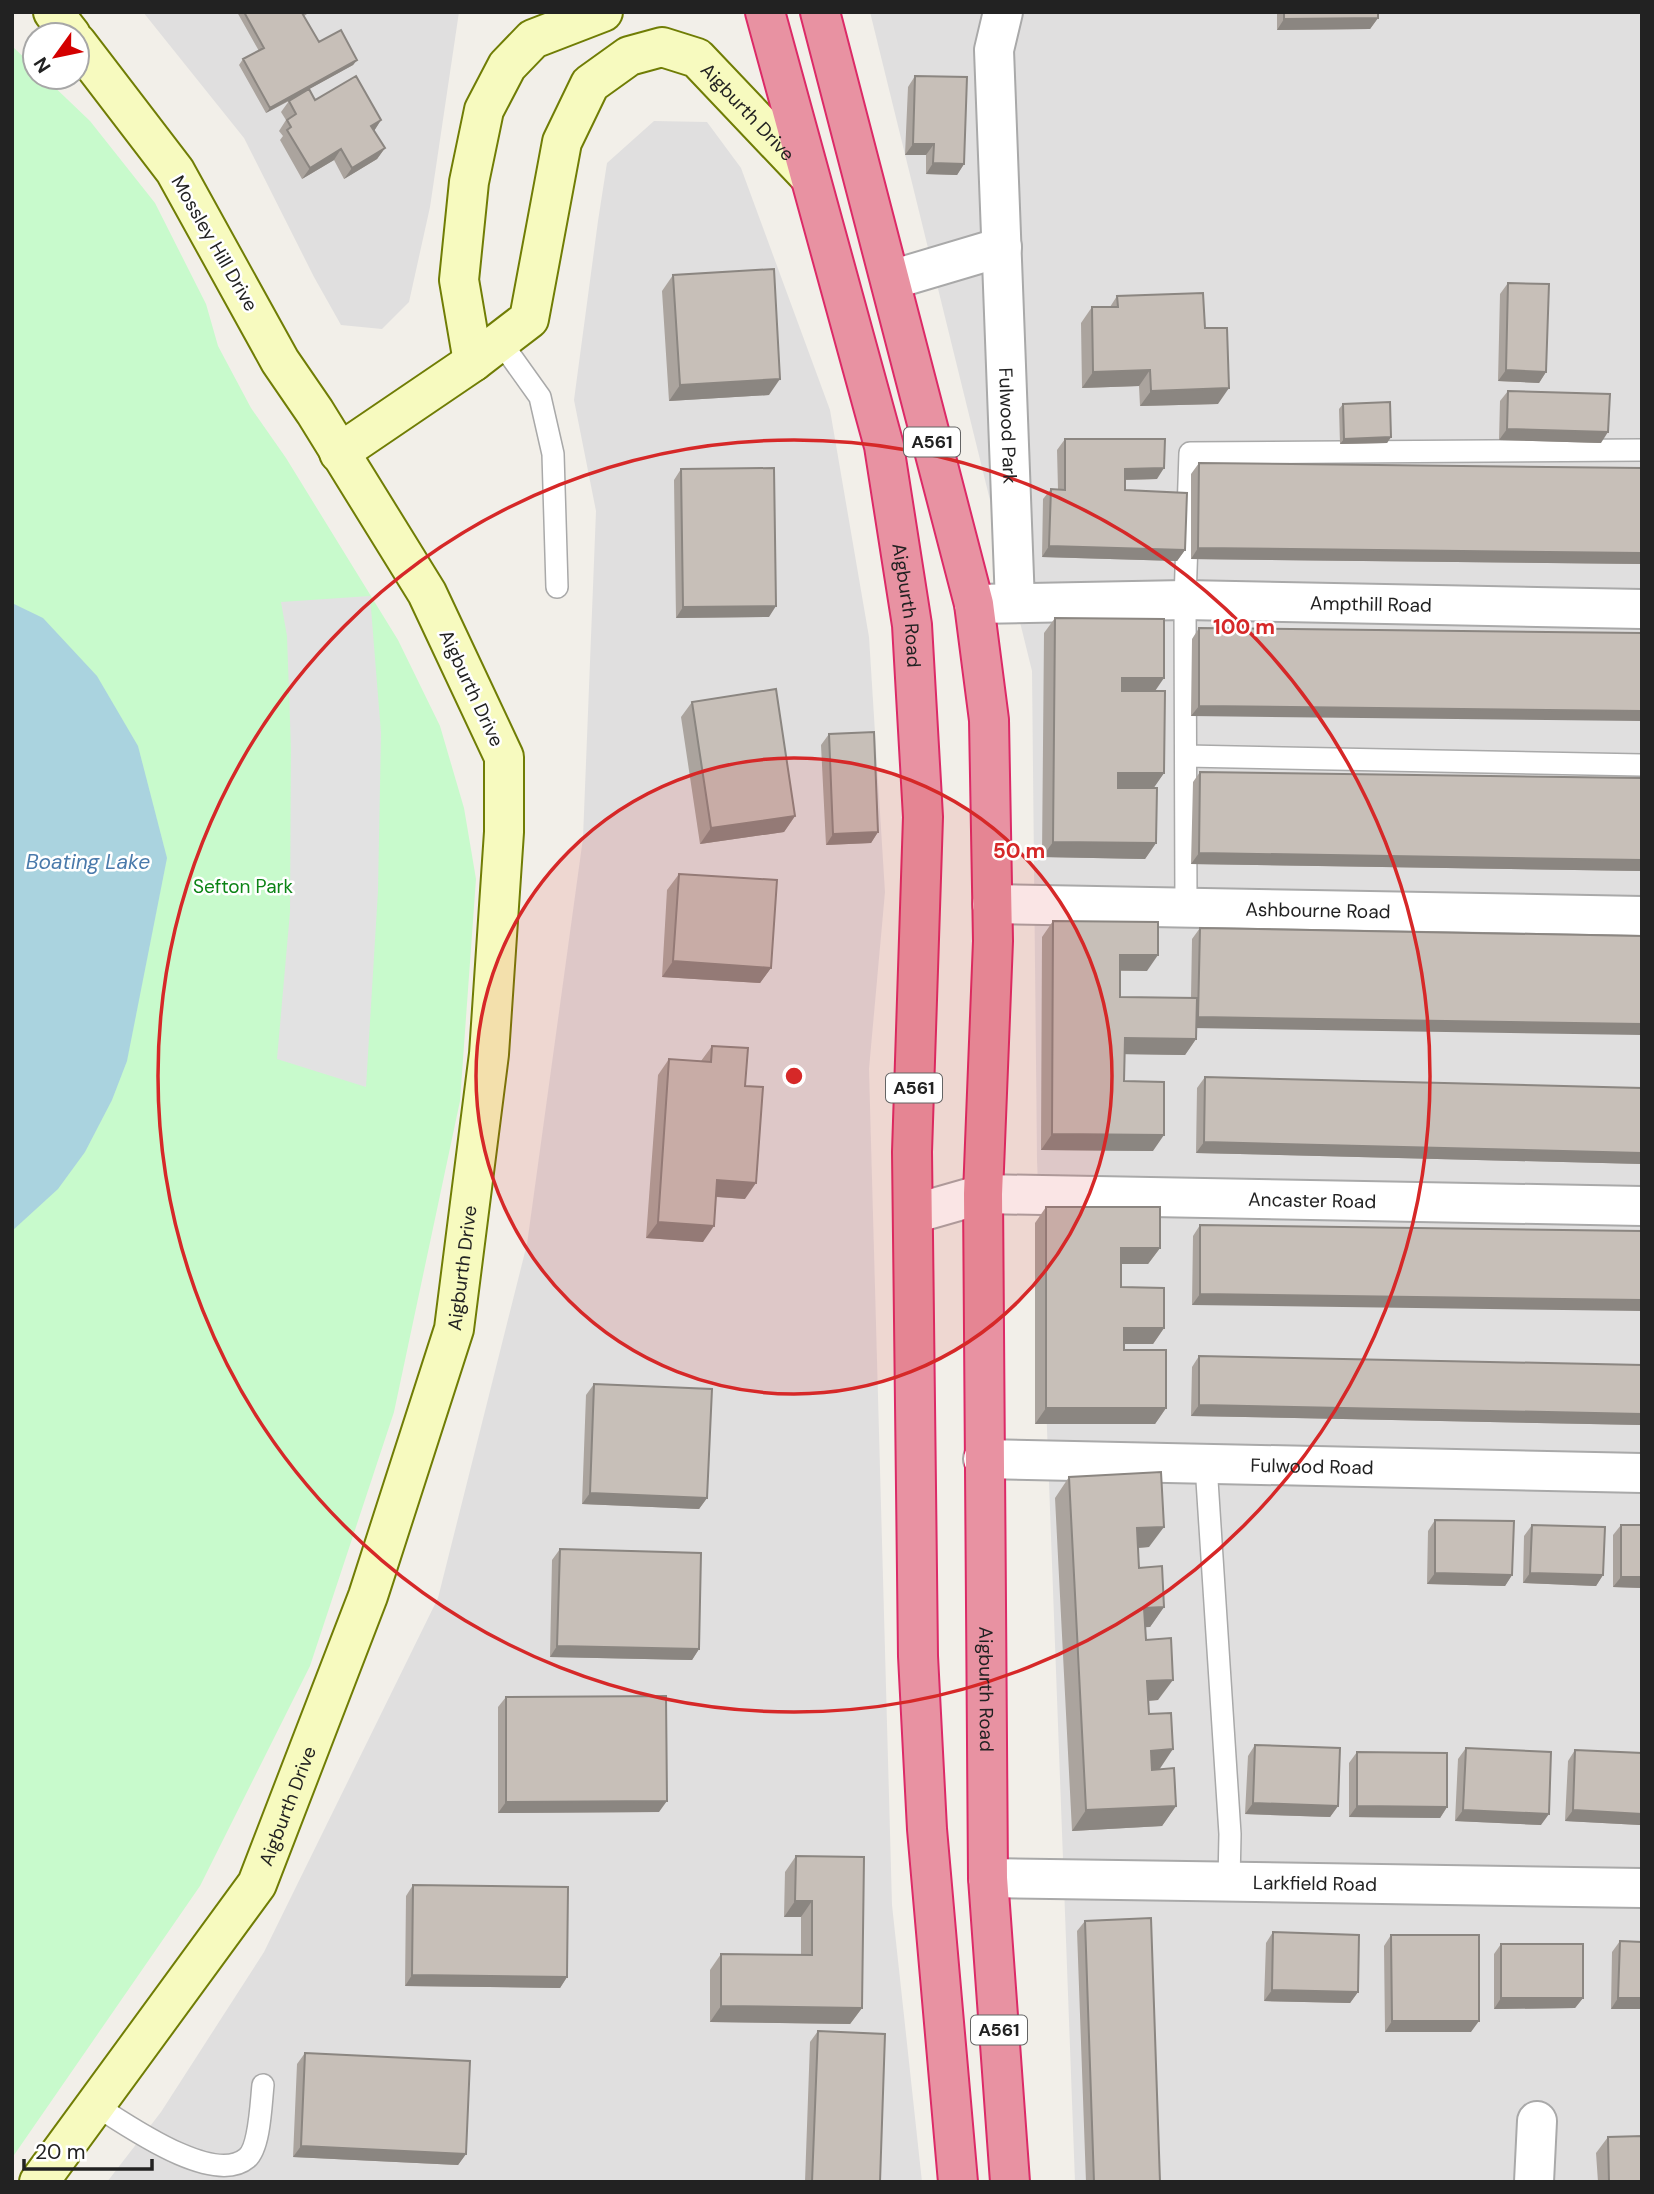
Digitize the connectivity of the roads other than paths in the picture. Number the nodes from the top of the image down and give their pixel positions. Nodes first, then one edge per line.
1 (603, 12) edge
2 (765, 12) edge
3 (820, 12) edge
4 (1003, 12) edge
5 (91, 61) edge
6 (808, 175) junction
7 (1002, 247) junction
8 (891, 280) junction
9 (486, 352) junction
10 (1642, 450) edge
11 (339, 453) junction
12 (557, 587) dead end
13 (1185, 600) junction
14 (1015, 603) junction
15 (974, 604) junction
16 (1642, 609) edge
17 (1186, 756) junction
18 (1642, 765) edge
19 (992, 904) junction
20 (1186, 908) junction
21 (1642, 916) edge
22 (983, 1194) junction
23 (1642, 1206) edge
24 (913, 1214) junction
25 (983, 1459) junction
26 (1206, 1465) junction
27 (1642, 1474) edge
28 (988, 1878) junction
29 (1229, 1882) junction
30 (1642, 1888) edge
31 (263, 2085) dead end
32 (95, 2105) junction
33 (1537, 2121) dead end
34 (39, 2182) edge
35 (958, 2182) edge
36 (1010, 2182) edge
37 (1534, 2182) edge

1 - 9 street
2 - 6 highway, Aigburth Road / A561
3 - 8 highway, Aigburth Road / A561
4 - 7 street, Fulwood Park
5 - 11 street, Mossley Hill Drive
6 - 9 street, Aigburth Drive
6 - 24 highway, Aigburth Road / A561
7 - 8 street
7 - 14 street, Fulwood Park
8 - 15 highway, Aigburth Road / A561
9 - 11 street, Aigburth Drive
9 - 12 lane
10 - 13 lane
11 - 32 street, Aigburth Drive
13 - 14 street, Ampthill Road
13 - 16 street, Ampthill Road
13 - 17 lane
14 - 15 street, Ampthill Road
15 - 19 highway, Aigburth Road / A561
17 - 18 lane
17 - 20 lane
19 - 20 street, Ashbourne Road
19 - 22 highway, Aigburth Road / A561
20 - 21 street, Ashbourne Road
22 - 23 street, Ancaster Road
22 - 24 street
22 - 25 highway, Aigburth Road / A561
24 - 35 highway, Aigburth Road / A561
25 - 26 street, Fulwood Road
25 - 28 highway, Aigburth Road / A561
26 - 27 street, Fulwood Road
26 - 29 lane
28 - 29 street, Larkfield Road
28 - 36 highway, Aigburth Road / A561
29 - 30 street, Larkfield Road
31 - 32 lane
32 - 34 street, Aigburth Drive
33 - 37 street

